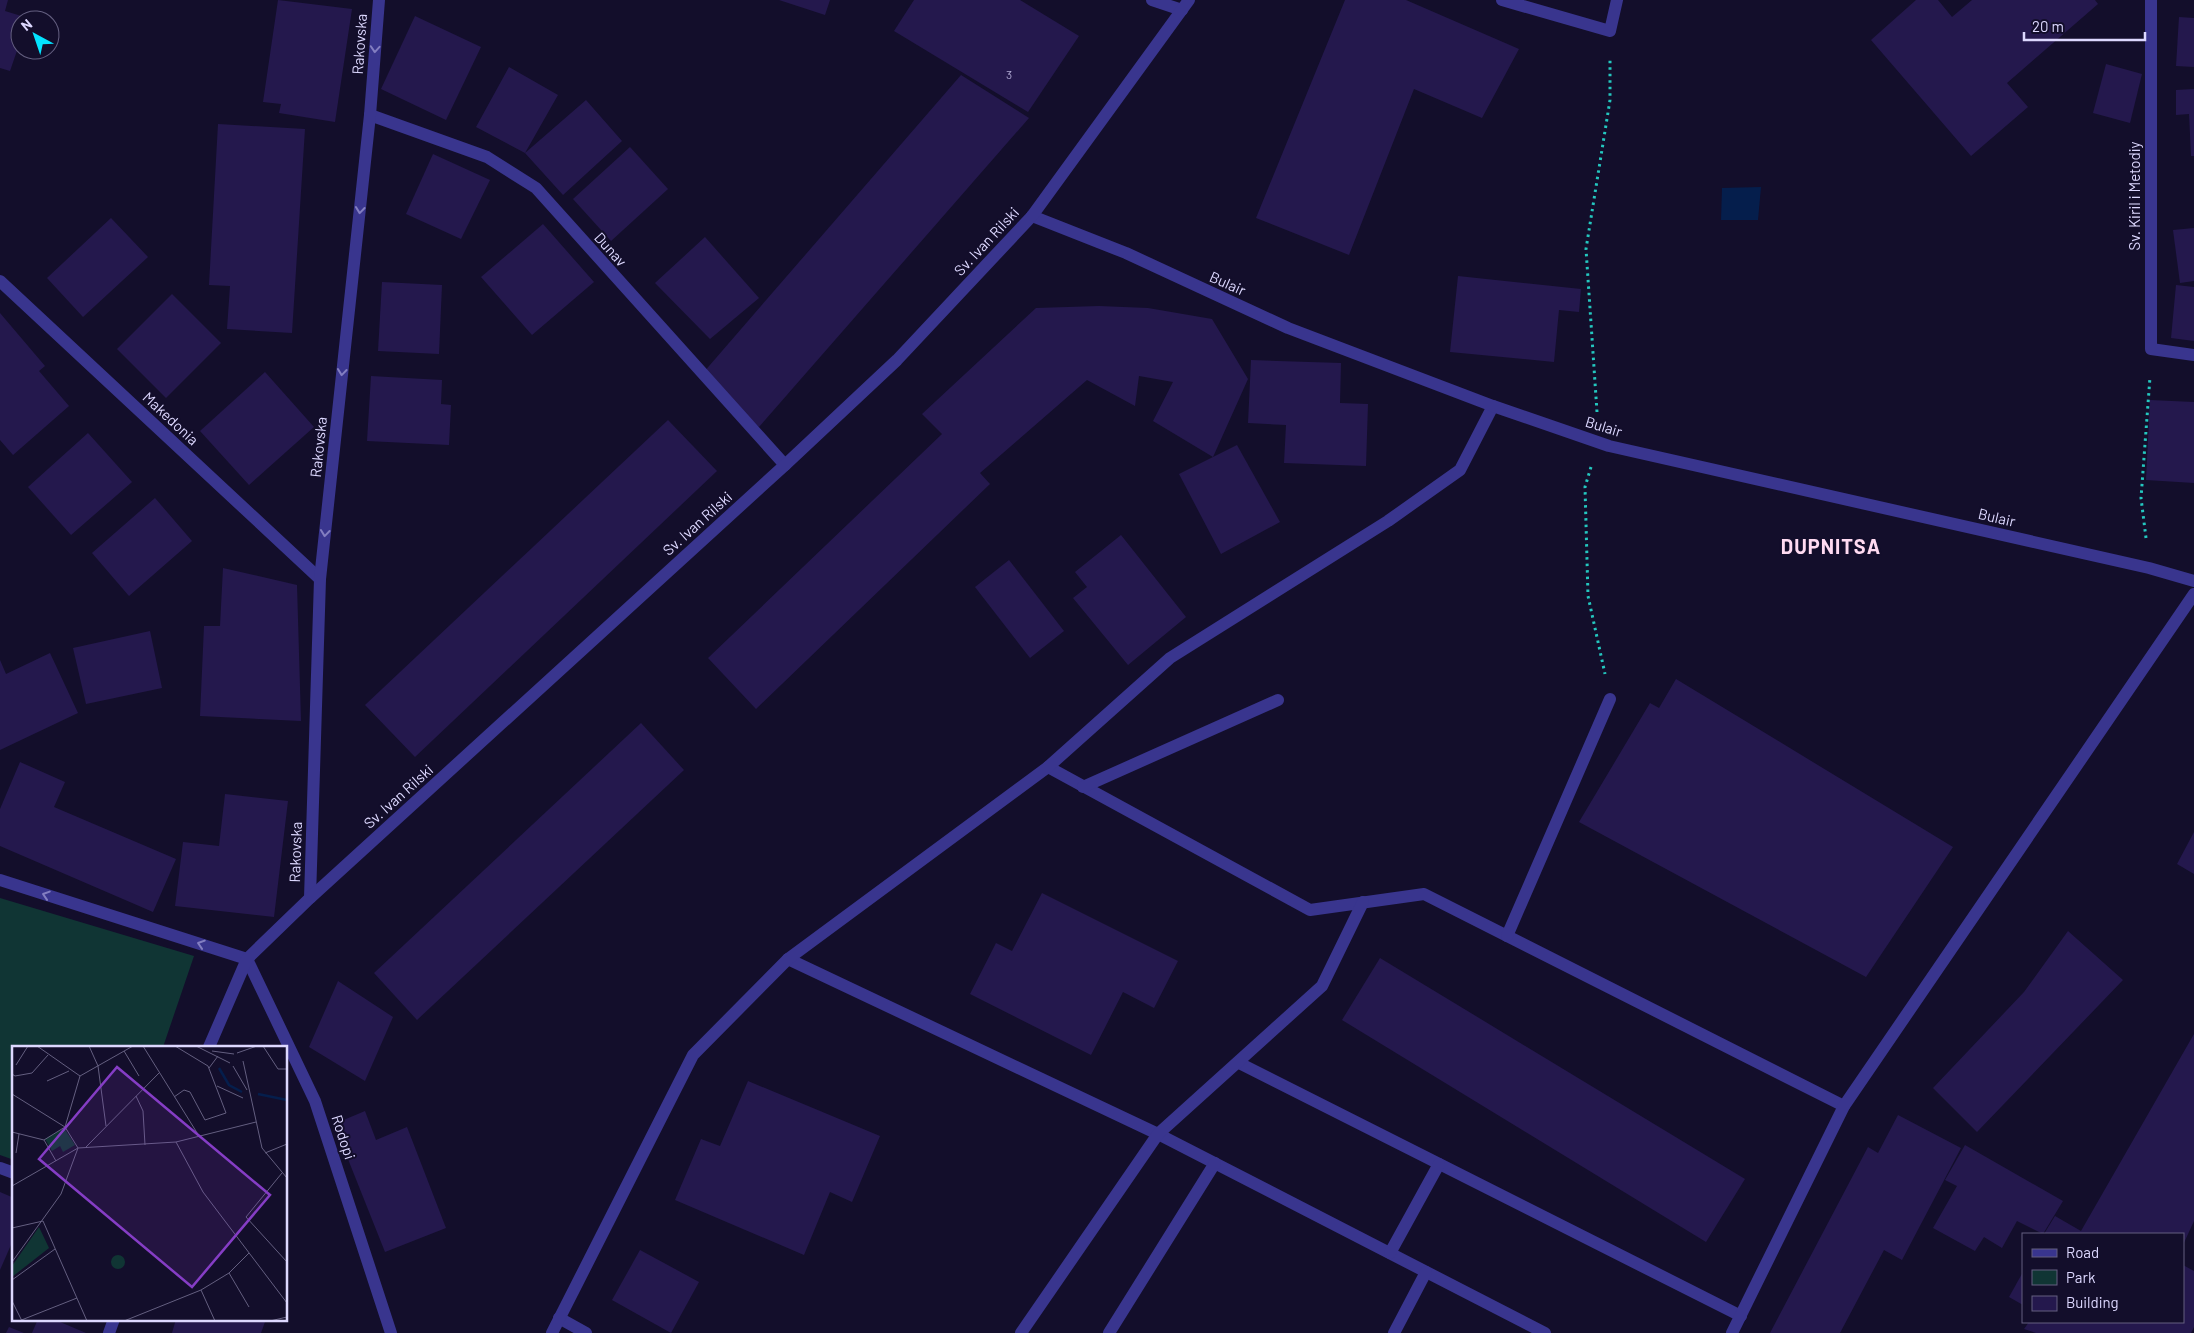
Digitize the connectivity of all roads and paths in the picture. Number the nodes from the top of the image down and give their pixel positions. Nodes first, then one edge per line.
1 (379, 0) edge
2 (1152, 0) edge
3 (1502, 0) edge
4 (1617, 0) edge
5 (2151, 0) edge
6 (1186, 5) edge
7 (1610, 31) junction
8 (370, 115) junction
9 (1032, 216) junction
10 (0, 281) edge
11 (2152, 349) junction
12 (2194, 355) edge
13 (1493, 406) junction
14 (1599, 442) junction
15 (785, 465) junction
16 (2149, 568) junction
17 (320, 579) junction
18 (2194, 581) edge
19 (2194, 594) edge
20 (1610, 699) joint
21 (1278, 700) dead end
22 (1048, 767) junction
23 (1083, 786) junction
24 (0, 880) edge
25 (310, 898) junction
26 (1363, 902) junction
27 (1507, 936) junction
28 (248, 959) junction
29 (788, 959) junction
30 (209, 1046) edge
31 (1239, 1063) junction
32 (1844, 1106) junction
33 (1158, 1134) junction
34 (1214, 1162) junction
35 (1439, 1164) junction
36 (0, 1168) edge
37 (12, 1172) edge
38 (1390, 1254) junction
39 (1426, 1272) junction
40 (1741, 1316) junction
41 (559, 1318) junction
42 (114, 1320) edge
43 (109, 1333) edge
44 (390, 1333) edge
45 (552, 1333) edge
46 (586, 1333) edge
47 (1021, 1333) edge
48 (1109, 1333) edge
49 (1394, 1333) edge
50 (1545, 1333) edge
51 (1732, 1333) edge

1 -> 8 street, Rakovska
2 - 6 street
3 - 7 street
4 - 7 street
5 - 11 street, Sv. Kiril i Metodiy
6 - 9 street, Sv. Ivan Rilski
7 - 14 path
8 - 15 street, Dunav
8 -> 17 street, Rakovska
9 - 13 street, Bulair
9 - 15 street, Sv. Ivan Rilski
10 - 17 street, Makedonia
11 - 12 street
11 - 16 path
13 - 14 street, Bulair
13 - 22 street
14 - 16 street, Bulair
14 - 20 path
15 - 25 street, Sv. Ivan Rilski
16 - 18 street, Bulair
17 - 25 street, Rakovska
19 - 32 street
20 - 27 street
21 - 23 street
22 - 23 street
22 - 29 street
23 - 26 street
28 -> 24 street
25 - 28 street, Sv. Ivan Rilski
26 - 27 street
26 - 31 street
27 - 32 street
28 - 30 street, Sv. Ivan Rilski
28 - 44 street, Rodopi
29 - 33 street
29 - 41 street
31 - 33 street
31 - 35 street
32 - 40 street
33 - 34 street
33 - 47 street
34 - 38 street
34 - 48 street
35 - 38 street
35 - 40 street
36 - 37 street
38 - 39 street
39 - 49 street
39 - 50 street
40 - 51 street
41 - 45 street
41 - 46 street
42 - 43 street

